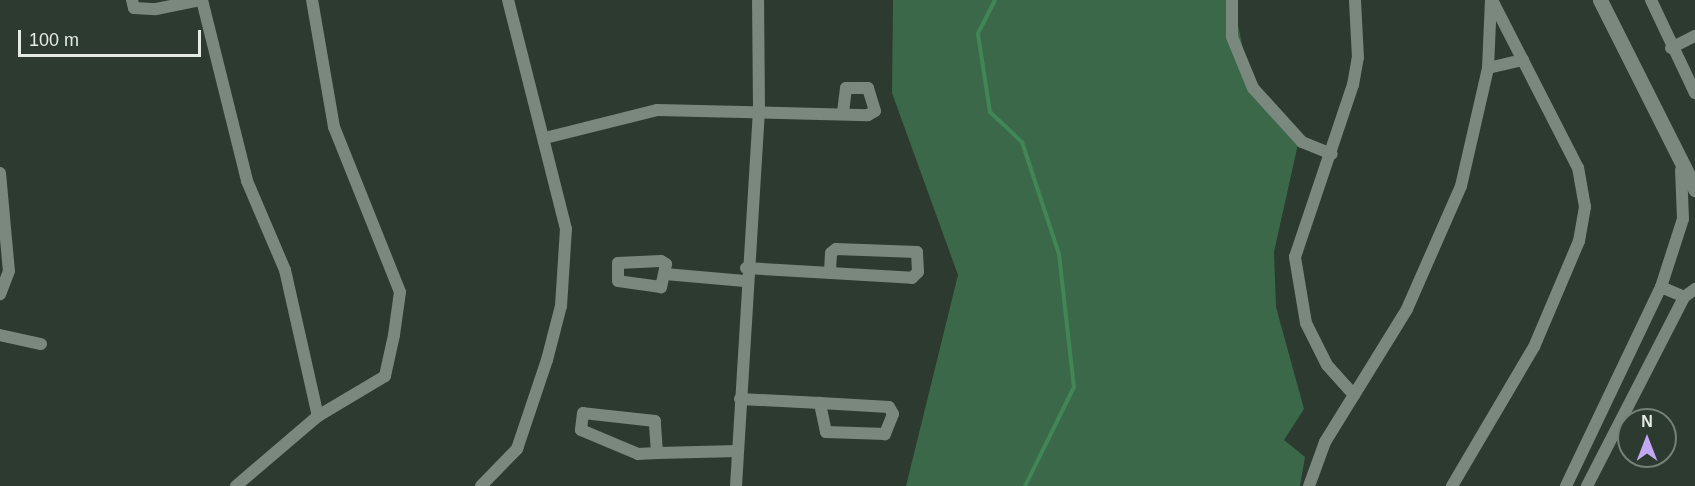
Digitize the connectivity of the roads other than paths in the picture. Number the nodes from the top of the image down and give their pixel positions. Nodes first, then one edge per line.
1 (132, 0) edge
2 (201, 0) edge
3 (312, 0) edge
4 (508, 0) edge
5 (758, 0) edge
6 (1232, 0) edge
7 (1355, 0) edge
8 (1492, 0) edge
9 (1600, 0) edge
10 (1651, 0) edge
11 (1695, 36) edge
12 (1671, 48) junction
13 (1523, 60) junction
14 (1488, 68) junction
15 (1695, 93) edge
16 (759, 109) junction
17 (843, 114) dead end
18 (545, 138) junction
19 (1332, 154) junction
20 (1681, 170) junction
21 (0, 173) edge
22 (1695, 189) edge
23 (4, 242) edge
24 (746, 268) junction
25 (830, 273) junction
26 (665, 274) dead end
27 (745, 281) junction
28 (1661, 287) junction
29 (1695, 290) edge
30 (0, 294) edge
31 (1684, 297) junction
32 (0, 335) edge
33 (41, 344) dead end
34 (1354, 395) junction
35 (740, 399) junction
36 (820, 404) junction
37 (318, 416) junction
38 (1584, 448) junction
39 (738, 451) junction
40 (657, 453) junction
41 (1601, 460) junction
42 (236, 486) edge
43 (481, 486) edge
44 (736, 486) edge
45 (1309, 486) edge
46 (1452, 486) edge
47 (1566, 486) edge
48 (1587, 486) edge

1 - 2 street
2 - 37 street
3 - 37 street
4 - 18 street
5 - 16 street
6 - 19 street
7 - 19 street
8 - 13 street
8 - 14 street
9 - 20 street
10 - 12 street
11 - 12 street
12 - 15 street
13 - 14 street
13 - 46 street
14 - 34 street
16 - 17 street
16 - 18 street
16 - 24 street
18 - 43 street
19 - 34 street
20 - 22 street
20 - 28 street
21 - 23 street
23 - 30 street
24 - 25 street
24 - 27 street
25 - 25 street
26 - 27 street
27 - 35 street
28 - 31 street
28 - 38 street
29 - 31 street
31 - 41 street
32 - 33 street
34 - 45 street
35 - 36 street
35 - 39 street
36 - 36 street
37 - 42 street
38 - 41 street
38 - 47 street
39 - 40 street
39 - 44 street
40 - 40 street
41 - 48 street

